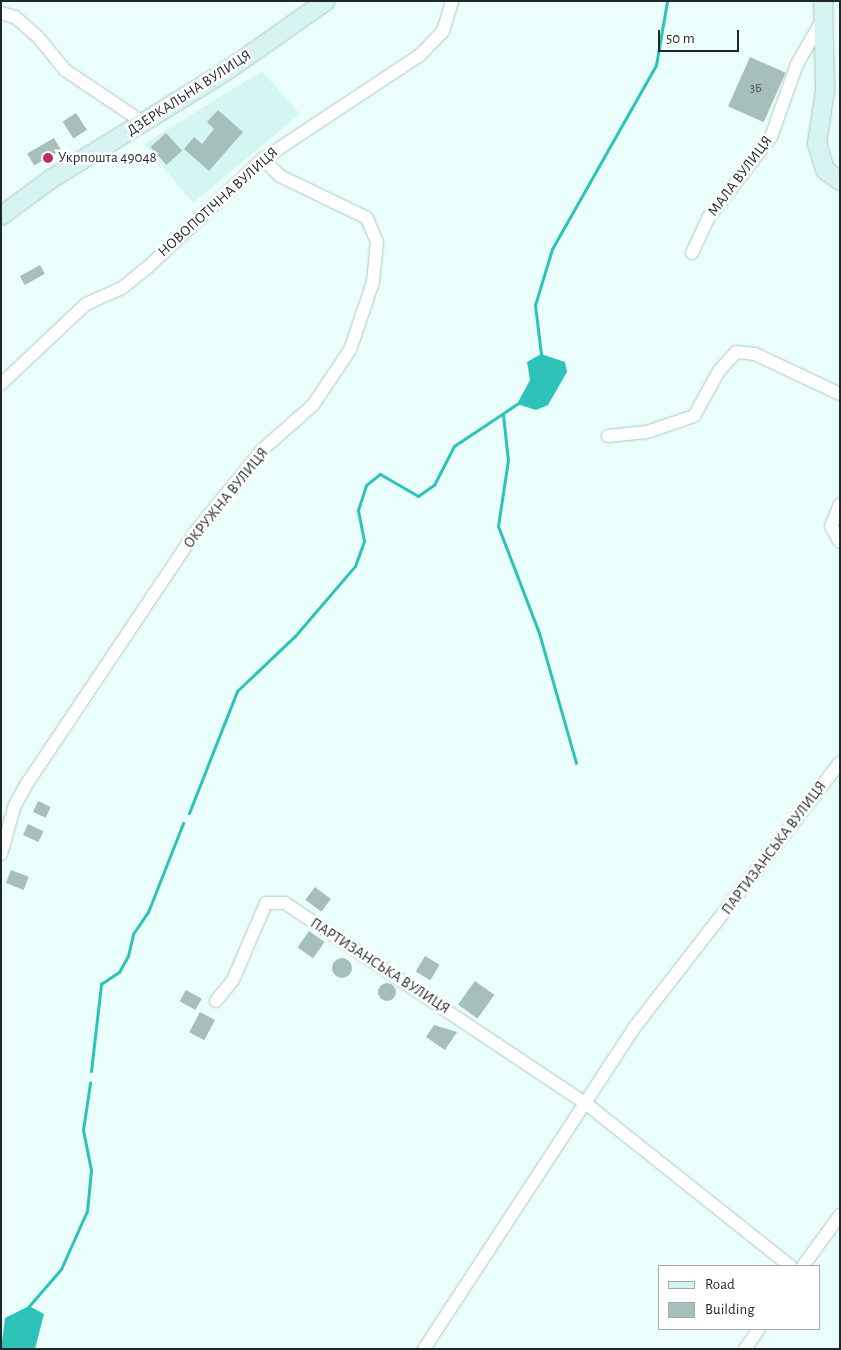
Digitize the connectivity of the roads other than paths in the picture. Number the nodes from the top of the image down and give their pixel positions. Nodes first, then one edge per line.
1 (326, 1) edge
2 (452, 1) edge
3 (823, 9) edge
4 (1, 13) edge
5 (144, 123) junction
6 (263, 159) junction
7 (840, 181) edge
8 (1, 216) edge
9 (692, 253) dead end
10 (1, 384) edge
11 (840, 394) edge
12 (608, 436) dead end
13 (840, 504) edge
14 (840, 542) edge
15 (840, 762) edge
16 (1, 854) edge
17 (216, 1002) dead end
18 (584, 1103) junction
19 (840, 1215) edge
20 (789, 1265) edge
21 (804, 1265) edge
22 (758, 1330) edge
23 (424, 1349) edge
24 (745, 1349) edge

1 - 5 street, ДЗЕРКАЛЬНА ВУЛИЦЯ
2 - 6 street, НОВОПОТІЧНА ВУЛИЦЯ
3 - 7 street
3 - 9 street, МАЛА ВУЛИЦЯ
4 - 5 street
5 - 8 street, ДЗЕРКАЛЬНА ВУЛИЦЯ
6 - 10 street, НОВОПОТІЧНА ВУЛИЦЯ
6 - 16 street, ОКРУЖНА ВУЛИЦЯ
11 - 12 street
13 - 14 street
15 - 18 street, ПАРТИЗАНСЬКА ВУЛИЦЯ
17 - 18 street, ПАРТИЗАНСЬКА ВУЛИЦЯ
18 - 20 street, ПАРТИЗАНСЬКА ВУЛИЦЯ
18 - 23 street, ПАРТИЗАНСЬКА ВУЛИЦЯ
19 - 21 street
22 - 24 street

